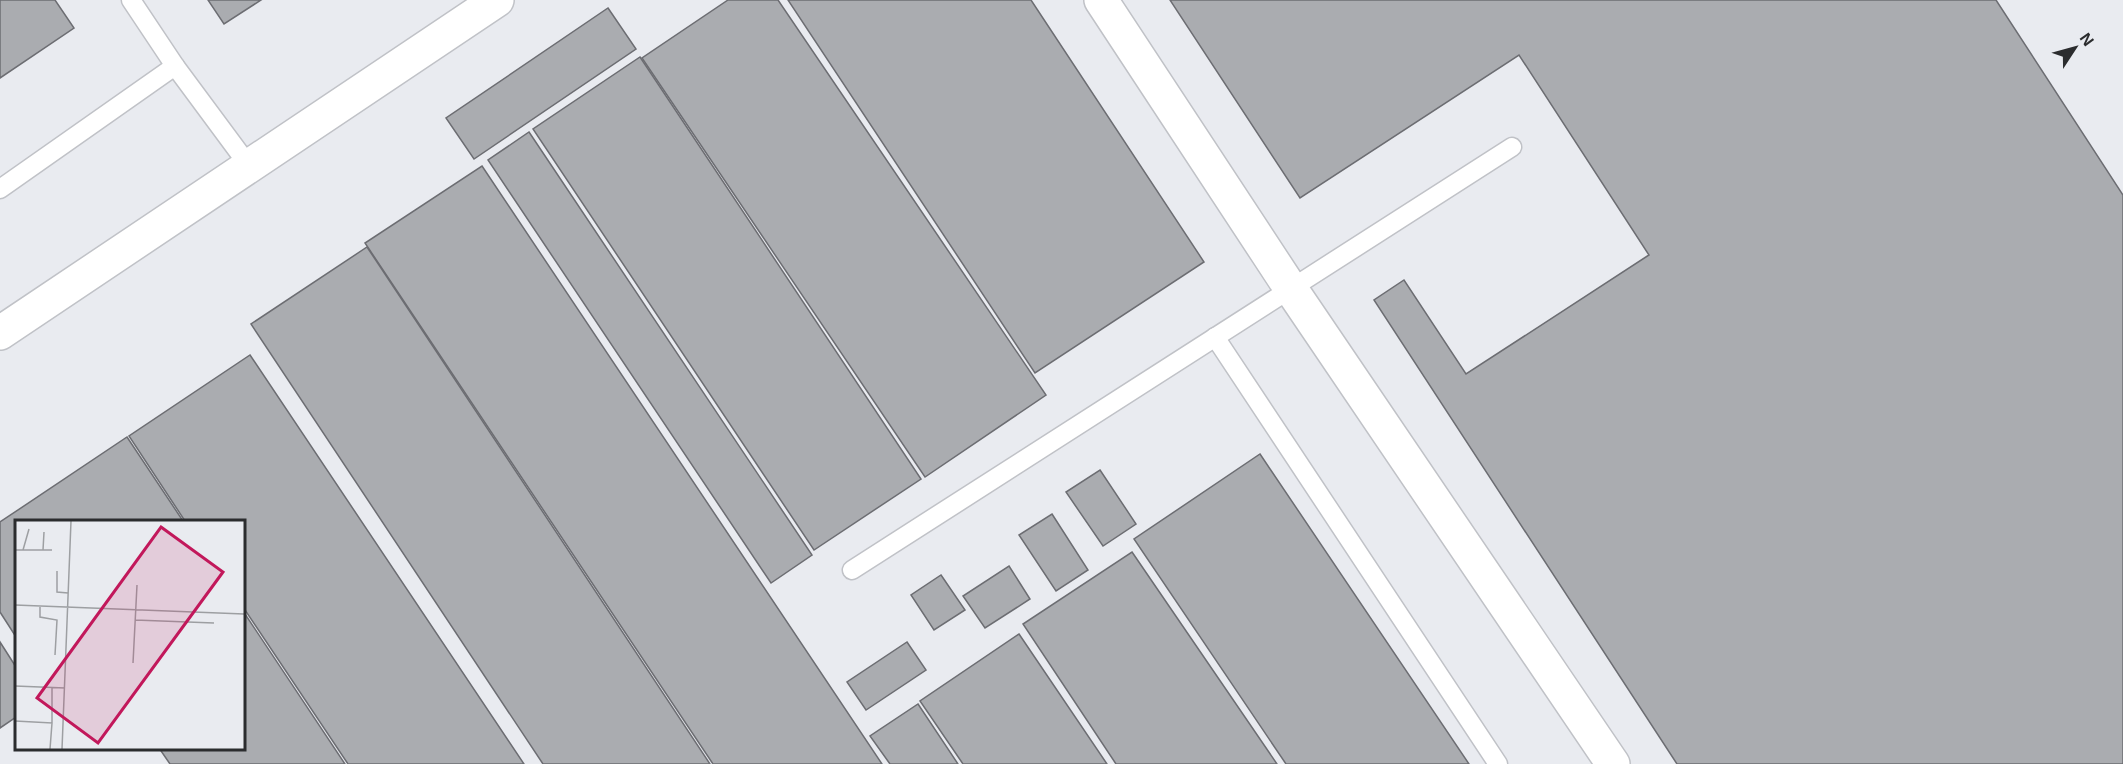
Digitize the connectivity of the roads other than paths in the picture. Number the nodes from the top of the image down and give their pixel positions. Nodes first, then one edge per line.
1 (131, 0) edge
2 (497, 0) edge
3 (1101, 0) edge
4 (175, 66) junction
5 (1512, 147) dead end
6 (249, 166) junction
7 (0, 189) edge
8 (1291, 289) junction
9 (0, 333) edge
10 (1215, 337) junction
11 (852, 570) dead end
12 (1498, 764) edge
13 (1613, 764) edge

1 - 4 lane
2 - 6 street
3 - 8 street
4 - 6 lane
4 - 7 lane
5 - 8 lane
6 - 9 street
8 - 10 lane
8 - 13 street
10 - 11 lane
10 - 12 lane

